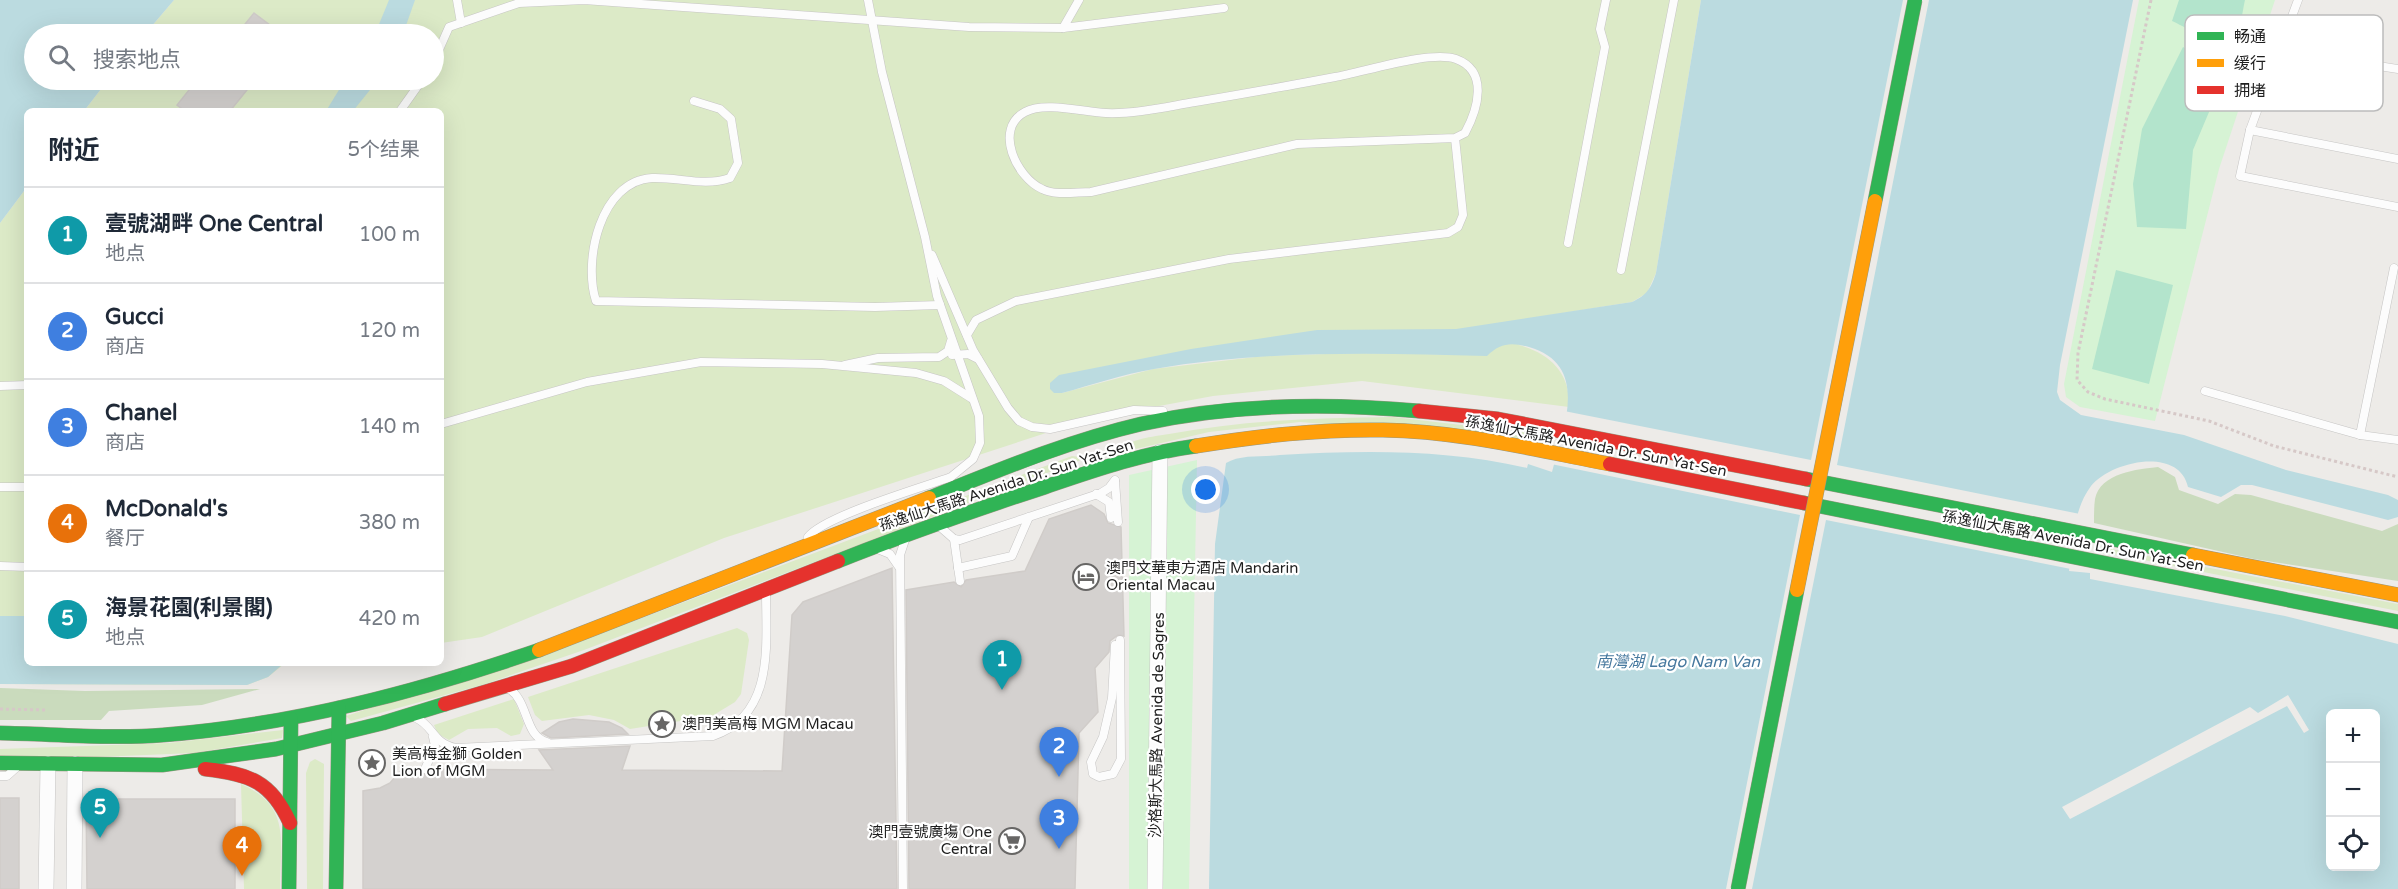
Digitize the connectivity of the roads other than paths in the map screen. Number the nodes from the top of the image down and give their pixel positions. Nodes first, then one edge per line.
1 (457, 0) edge
2 (868, 0) edge
3 (1079, 0) edge
4 (1605, 0) edge
5 (1674, 0) edge
6 (1915, 0) edge
7 (2298, 0) edge
8 (1224, 8) dead end
9 (2292, 15) edge
10 (872, 19) junction
11 (461, 23) junction
12 (1063, 28) junction
13 (444, 38) edge
14 (2383, 67) edge
15 (2398, 69) edge
16 (415, 90) edge
17 (694, 101) dead end
18 (402, 108) edge
19 (2256, 111) edge
20 (2250, 130) junction
21 (1455, 138) junction
22 (2398, 159) edge
23 (2398, 207) edge
24 (925, 237) junction
25 (1568, 243) dead end
26 (2394, 268) dead end
27 (1621, 270) dead end
28 (940, 305) junction
29 (967, 335) junction
30 (952, 340) junction
31 (957, 354) junction
32 (939, 357) junction
33 (979, 360) junction
34 (840, 366) junction
35 (24, 385) edge
36 (0, 386) edge
37 (2205, 391) dead end
38 (973, 399) junction
39 (1187, 417) junction
40 (444, 423) edge
41 (2360, 435) junction
42 (2398, 440) edge
43 (1160, 452) junction
44 (1041, 454) junction
45 (1111, 465) junction
46 (1115, 480) junction
47 (0, 487) edge
48 (24, 487) edge
49 (1096, 495) junction
50 (1029, 517) junction
51 (932, 524) junction
52 (908, 533) junction
53 (954, 539) junction
54 (804, 545) junction
55 (868, 548) junction
56 (0, 566) edge
57 (24, 567) edge
58 (900, 568) junction
59 (958, 568) junction
60 (960, 582) dead end
61 (766, 590) junction
62 (2398, 595) edge
63 (2398, 622) edge
64 (1118, 642) joint
65 (505, 687) junction
66 (339, 708) junction
67 (411, 716) junction
68 (291, 719) junction
69 (0, 733) edge
70 (338, 735) junction
71 (433, 735) junction
72 (552, 743) junction
73 (291, 746) junction
74 (0, 763) edge
75 (22, 763) junction
76 (48, 764) junction
77 (75, 764) junction
78 (162, 765) junction
79 (425, 769) dead end
80 (0, 776) edge
81 (290, 823) junction
82 (46, 889) edge
83 (74, 889) edge
84 (289, 889) edge
85 (336, 889) edge
86 (903, 889) edge
87 (1155, 889) edge
88 (1738, 889) edge

1 - 11 lane
2 - 10 lane
3 - 12 lane
4 - 25 lane
5 - 27 lane
6 - 88 main road, bridge
7 - 9 lane
8 - 12 lane
10 - 11 lane
10 - 12 lane
10 - 24 lane
11 - 13 lane
14 - 15 lane
16 - 18 lane
17 - 28 lane
19 - 20 lane
20 - 22 lane
20 - 23 lane
21 - 21 lane
21 - 29 lane
24 - 28 lane
24 - 29 lane
26 - 41 lane
28 - 30 lane
29 - 33 lane
30 - 31 lane
30 - 32 lane
31 - 32 lane
31 - 33 lane
31 - 38 lane
32 - 34 lane
33 - 39 lane
34 - 38 lane
34 - 40 lane
35 - 36 lane
37 - 41 lane
38 - 54 lane
39 - 44 main road, 孫逸仙大馬路 Avenida Dr. Sun Yat-Sen
39 - 62 main road, 孫逸仙大馬路 Avenida Dr. Sun Yat-Sen
41 - 42 lane
43 - 45 main road, 孫逸仙大馬路 Avenida Dr. Sun Yat-Sen
43 - 63 main road, 孫逸仙大馬路 Avenida Dr. Sun Yat-Sen
43 - 87 street, 沙格斯大馬路 Avenida de Sagres
44 - 45 main road
44 - 54 main road, 孫逸仙大馬路 Avenida Dr. Sun Yat-Sen
45 - 46 lane
45 - 51 main road, 孫逸仙大馬路 Avenida Dr. Sun Yat-Sen
46 - 49 lane
46 - 49 lane
47 - 48 lane
49 - 50 lane
50 - 53 lane
50 - 59 lane
51 - 52 main road, 孫逸仙大馬路 Avenida Dr. Sun Yat-Sen
51 - 53 lane
52 - 55 main road, 孫逸仙大馬路 Avenida Dr. Sun Yat-Sen
52 - 58 lane
53 - 59 lane
54 - 66 main road, 孫逸仙大馬路 Avenida Dr. Sun Yat-Sen
55 - 58 lane
55 - 61 main road, 孫逸仙大馬路 Avenida Dr. Sun Yat-Sen
56 - 57 lane
58 - 86 lane
59 - 60 lane
61 - 65 main road, 孫逸仙大馬路 Avenida Dr. Sun Yat-Sen
61 - 72 lane
64 - 64 lane
65 - 67 main road, 孫逸仙大馬路 Avenida Dr. Sun Yat-Sen
65 - 72 lane
66 - 68 main road, 孫逸仙大馬路 Avenida Dr. Sun Yat-Sen
66 - 70 main road
67 - 70 main road, 孫逸仙大馬路 Avenida Dr. Sun Yat-Sen
67 - 71 lane
68 - 69 main road, 孫逸仙大馬路 Avenida Dr. Sun Yat-Sen
68 - 73 main road
70 - 73 main road, 孫逸仙大馬路 Avenida Dr. Sun Yat-Sen
70 - 85 main road
71 - 72 lane
71 - 79 lane
73 - 78 main road, 孫逸仙大馬路 Avenida Dr. Sun Yat-Sen
73 - 81 main road
74 - 75 main road, 孫逸仙大馬路 Avenida Dr. Sun Yat-Sen
75 - 76 main road, 孫逸仙大馬路 Avenida Dr. Sun Yat-Sen
75 - 80 lane
76 - 77 main road, 孫逸仙大馬路 Avenida Dr. Sun Yat-Sen
76 - 82 street
77 - 78 main road, 孫逸仙大馬路 Avenida Dr. Sun Yat-Sen
77 - 83 street
78 - 81 main road
81 - 84 main road

